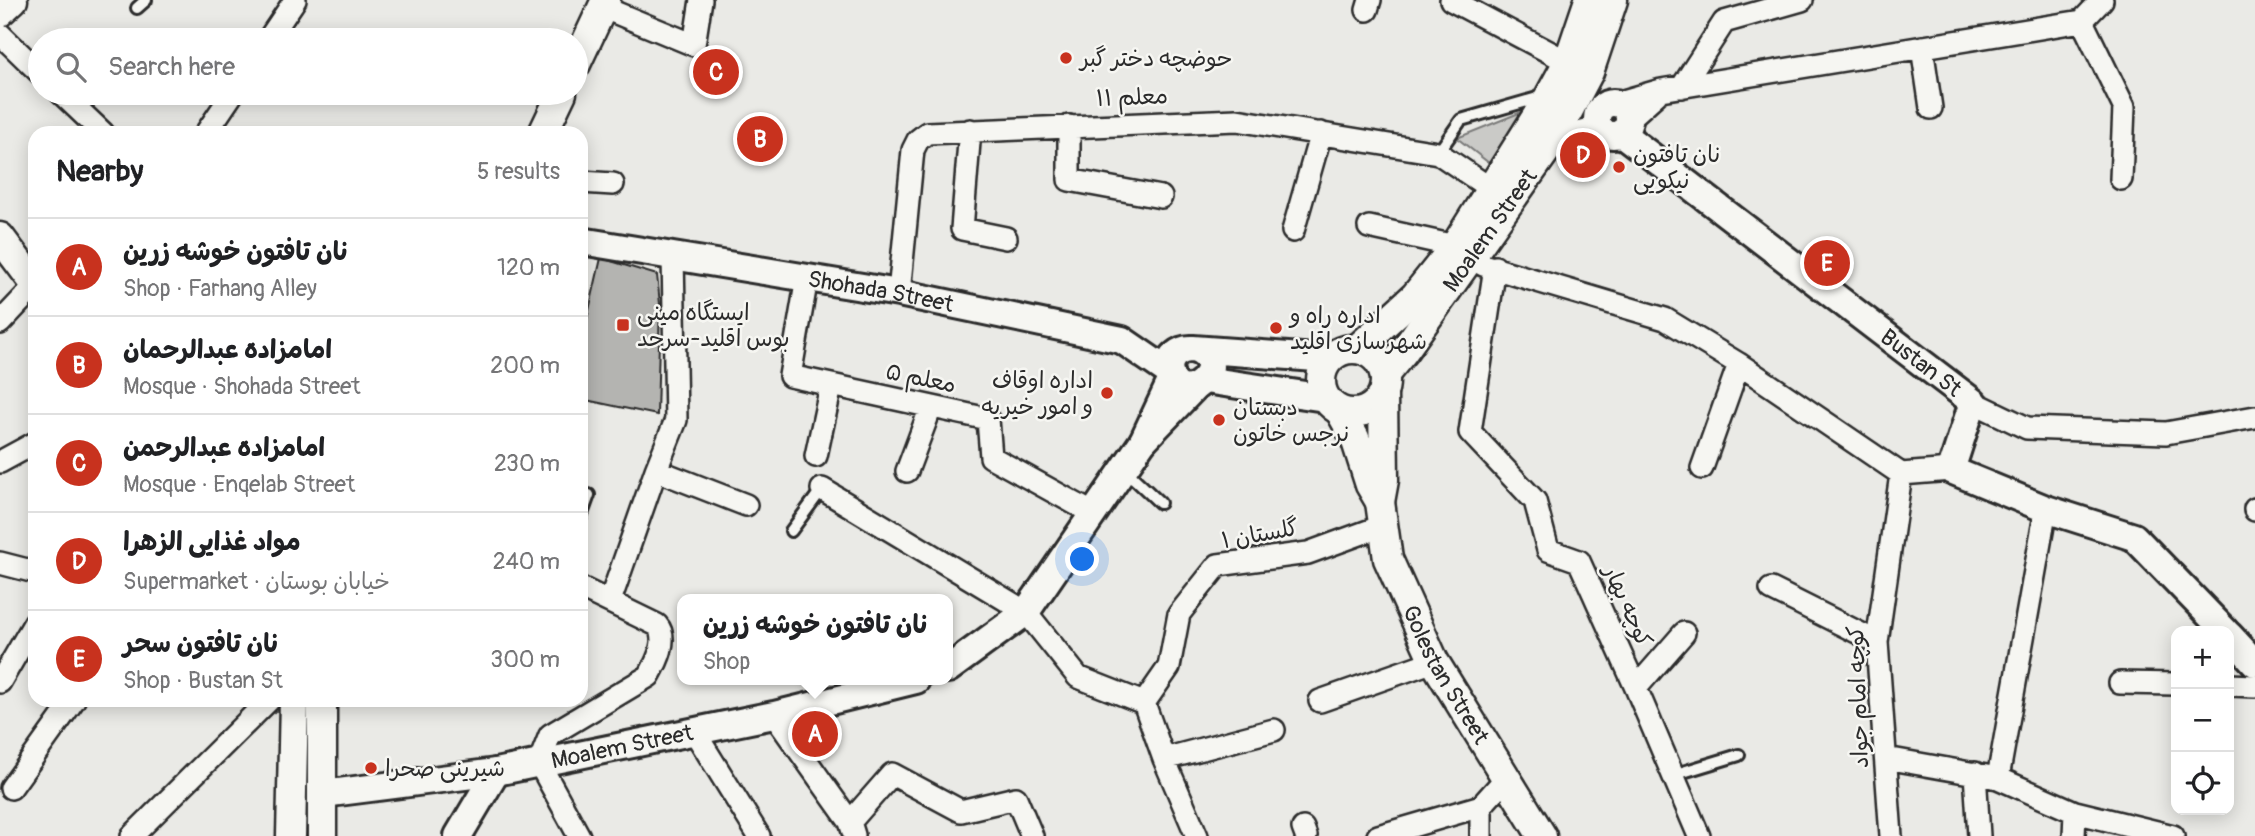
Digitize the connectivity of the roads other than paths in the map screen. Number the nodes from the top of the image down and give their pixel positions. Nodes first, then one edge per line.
1 (13, 0) edge
2 (295, 0) edge
3 (701, 0) edge
4 (1451, 0) edge
5 (1590, 0) edge
6 (1613, 0) edge
7 (1802, 0) edge
8 (2102, 0) edge
9 (604, 4) edge
10 (0, 12) edge
11 (2082, 21) junction
12 (282, 28) edge
13 (0, 34) edge
14 (588, 38) edge
15 (1922, 47) junction
16 (28, 61) edge
17 (1578, 67) junction
18 (1671, 88) junction
19 (1550, 95) junction
20 (74, 105) edge
21 (225, 105) edge
22 (556, 105) edge
23 (1931, 108) dead end
24 (1617, 121) junction
25 (96, 126) edge
26 (211, 126) edge
27 (546, 126) edge
28 (1069, 126) junction
29 (970, 130) junction
30 (1321, 133) junction
31 (1552, 142) junction
32 (1438, 153) junction
33 (2121, 179) dead end
34 (588, 182) edge
35 (613, 184) dead end
36 (1491, 189) junction
37 (1161, 197) dead end
38 (1368, 228) dead end
39 (1293, 231) dead end
40 (0, 237) edge
41 (1006, 238) dead end
42 (588, 242) edge
43 (1461, 254) junction
44 (673, 255) junction
45 (1495, 267) junction
46 (28, 275) edge
47 (807, 278) junction
48 (28, 293) edge
49 (899, 293) junction
50 (0, 323) edge
51 (1357, 349) junction
52 (1329, 359) junction
53 (1739, 364) junction
54 (1186, 380) junction
55 (1384, 384) junction
56 (831, 386) junction
57 (1973, 402) junction
58 (1332, 405) junction
59 (931, 407) junction
60 (2255, 417) edge
61 (28, 447) edge
62 (816, 456) dead end
63 (0, 462) edge
64 (1702, 468) dead end
65 (1124, 469) junction
66 (656, 470) junction
67 (1951, 470) junction
68 (907, 471) dead end
69 (1901, 474) junction
70 (822, 489) joint
71 (1160, 503) dead end
72 (746, 505) dead end
73 (2046, 509) junction
74 (1094, 514) junction
75 (1381, 514) junction
76 (792, 531) dead end
77 (0, 563) edge
78 (28, 570) edge
79 (1771, 589) dead end
80 (588, 591) edge
81 (610, 601) junction
82 (1026, 612) junction
83 (2220, 626) edge
84 (1684, 633) dead end
85 (28, 634) edge
86 (2234, 640) edge
87 (1877, 642) junction
88 (1434, 662) junction
89 (2255, 663) edge
90 (953, 665) edge
91 (0, 682) edge
92 (2120, 683) dead end
93 (2171, 684) edge
94 (896, 685) edge
95 (2234, 685) edge
96 (2255, 686) edge
97 (1636, 688) junction
98 (1320, 701) dead end
99 (1144, 704) junction
100 (69, 707) edge
101 (262, 707) edge
102 (294, 707) edge
103 (322, 707) edge
104 (774, 715) junction
105 (1273, 730) dead end
106 (694, 731) junction
107 (1739, 755) dead end
108 (1886, 758) junction
109 (1164, 759) junction
110 (539, 764) junction
111 (496, 772) junction
112 (1975, 773) junction
113 (1673, 775) junction
114 (1507, 777) junction
115 (1998, 778) junction
116 (11, 788) dead end
117 (323, 794) junction
118 (1480, 806) junction
119 (2076, 812) junction
120 (852, 829) edge
121 (137, 834) edge
122 (291, 836) edge
123 (322, 836) edge
124 (458, 836) edge
125 (579, 836) edge
126 (759, 836) edge
127 (1032, 836) edge
128 (1197, 836) edge
129 (1378, 836) edge
130 (1481, 836) edge
131 (1542, 836) edge
132 (1699, 836) edge
133 (1891, 836) edge
134 (1979, 836) edge
135 (2074, 836) edge
136 (2173, 836) edge

1 - 10 main road
2 - 12 street
3 - 9 street
4 - 17 street
5 - 17 main road, Moalem Street
6 - 17 main road, Moalem Street
7 - 18 street
8 - 11 street
9 - 14 main road
11 - 15 street
11 - 33 street
13 - 16 street
15 - 18 street
15 - 23 street
17 - 19 main road, Moalem Street
17 - 24 street, Bustan St
17 - 31 main road, Moalem Street
18 - 24 street
19 - 32 lane
19 - 36 main road, Moalem Street
20 - 25 street
21 - 26 street
22 - 27 main road
24 - 31 street
24 - 57 street, Bustan St
28 - 29 street, معلم ۱۱
28 - 30 street, معلم ۱۱
28 - 37 street
29 - 41 street
29 - 49 street, معلم ۱۱
30 - 32 street, معلم ۱۱
30 - 39 street
31 - 43 main road, Moalem Street
32 - 36 street, معلم ۱۱
34 - 35 street
36 - 43 main road, Moalem Street
38 - 43 street
40 - 46 main road
42 - 44 street, Shohada Street
43 - 45 street
43 - 51 main road, Moalem Street
43 - 55 main road, Moalem Street
44 - 47 street, Shohada Street
44 - 66 street
45 - 53 street
45 - 97 street, کوچه بهار
47 - 49 street, Shohada Street
47 - 56 street, معلم ۵
48 - 50 street
49 - 54 street, Shohada Street
51 - 52 main road
51 - 55 main road
52 - 54 street
52 - 58 main road
53 - 64 street
53 - 69 street
54 - 58 street
54 - 65 street
55 - 58 main road
55 - 75 main road
56 - 59 street, معلم ۵
56 - 62 street
57 - 60 street
57 - 67 street, Bustan St
58 - 75 main road
59 - 68 street
59 - 74 street, معلم ۵
61 - 63 street
65 - 71 lane
65 - 74 street
66 - 72 street
66 - 81 street
67 - 69 street
67 - 73 street
69 - 87 street, کوچه امام جواد
70 - 76 lane
70 - 82 street
73 - 83 street
73 - 115 street
74 - 82 street
75 - 88 main road, Golestan Street
75 - 99 street, گلستان ۱
77 - 78 street
79 - 87 street
80 - 81 street
81 - 110 street
82 - 90 street
82 - 99 street
84 - 97 street
85 - 91 street
86 - 89 street
87 - 108 street, کوچه امام جواد
88 - 98 street
88 - 114 main road, Golestan Street
92 - 93 street
94 - 104 street, Moalem Street
95 - 96 street
97 - 113 street, کوچه بهار
99 - 109 street
100 - 116 street
101 - 121 street
102 - 122 main road
103 - 117 main road
104 - 106 street, Moalem Street
104 - 120 street
105 - 109 street
106 - 110 street, Moalem Street
106 - 126 street
107 - 113 lane
108 - 112 street
108 - 133 street, کوچه امام جواد
109 - 128 street
110 - 111 street, Moalem Street
110 - 125 street
111 - 117 street, Moalem Street
111 - 124 street
112 - 115 street
112 - 134 street
113 - 132 street, کوچه بهار
114 - 118 street
114 - 131 main road, Golestan Street
115 - 119 street
117 - 123 main road
118 - 129 street
118 - 130 street
119 - 135 street
119 - 136 street
120 - 127 street

